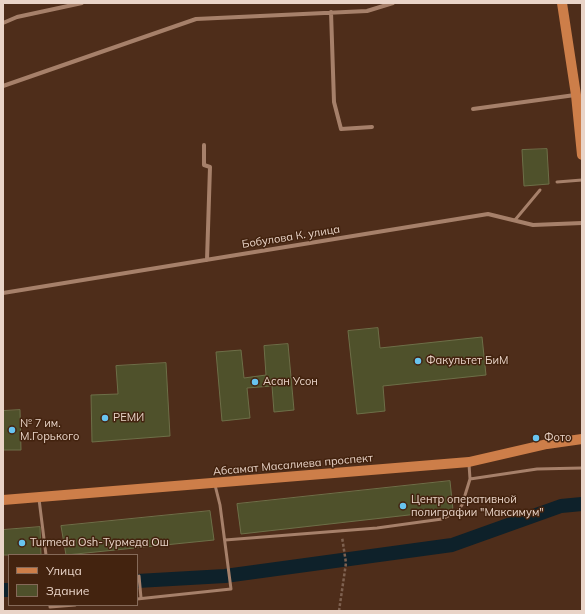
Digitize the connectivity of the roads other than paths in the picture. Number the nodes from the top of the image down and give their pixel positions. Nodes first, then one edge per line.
1 (82, 3) edge
2 (393, 3) edge
3 (562, 3) edge
4 (331, 12) junction
5 (3, 24) edge
6 (3, 86) edge
7 (576, 95) junction
8 (473, 109) dead end
9 (372, 127) dead end
10 (204, 145) dead end
11 (582, 154) edge
12 (582, 180) edge
13 (557, 182) dead end
14 (540, 190) dead end
15 (515, 220) junction
16 (582, 223) edge
17 (207, 260) junction
18 (3, 293) edge
19 (582, 439) edge
20 (469, 462) junction
21 (582, 468) edge
22 (470, 479) junction
23 (215, 484) junction
24 (39, 498) junction
25 (3, 500) edge
26 (225, 540) junction
27 (46, 554) edge
28 (139, 576) dead end
29 (141, 598) junction
30 (138, 599) edge
31 (50, 606) edge
32 (67, 606) edge

1 - 5 street
2 - 4 street
3 - 7 main road
4 - 6 street
4 - 9 street
7 - 8 street
7 - 11 main road
10 - 17 street
12 - 13 lane
14 - 15 lane
15 - 16 street, Бобулова К. улица
15 - 17 street, Бобулова К. улица
17 - 18 street, Бобулова К. улица
19 - 20 main road, Абсамат Масалиева проспект
20 - 22 lane
20 - 23 main road, Абсамат Масалиева проспект
21 - 22 lane
22 - 26 lane
23 - 24 main road, Абсамат Масалиева проспект
23 - 26 lane
24 - 25 main road, Абсамат Масалиева проспект
24 - 27 lane
26 - 29 lane
28 - 29 lane
29 - 30 lane
31 - 32 lane

